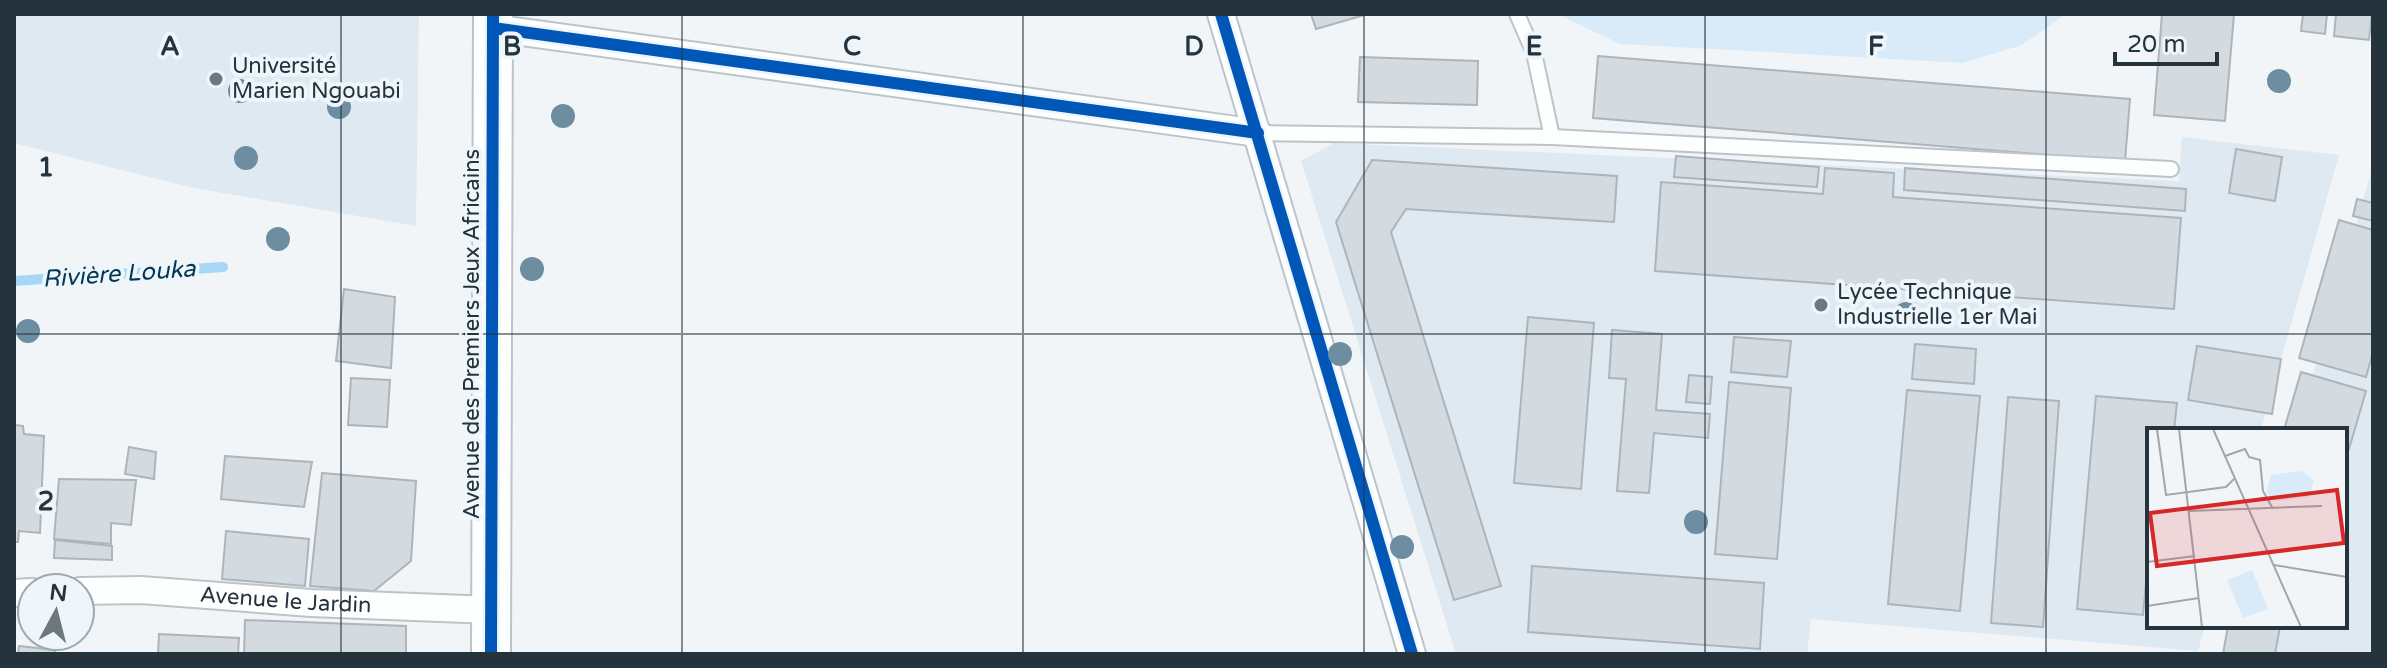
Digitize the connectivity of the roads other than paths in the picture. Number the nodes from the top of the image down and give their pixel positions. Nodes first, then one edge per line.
1 (1221, 14) edge
2 (1517, 14) edge
3 (493, 21) edge
4 (1258, 133) junction
5 (1552, 137) junction
6 (2171, 169) dead end
7 (96, 591) edge
8 (492, 610) junction
9 (491, 654) edge
10 (1412, 654) edge

1 - 4 street
2 - 5 lane
3 - 4 street
3 - 8 street, Avenue des Premiers Jeux Africains
4 - 5 lane
4 - 10 street
5 - 6 lane
7 - 8 street, Avenue le Jardin
8 - 9 street, Avenue des Premiers Jeux Africains

